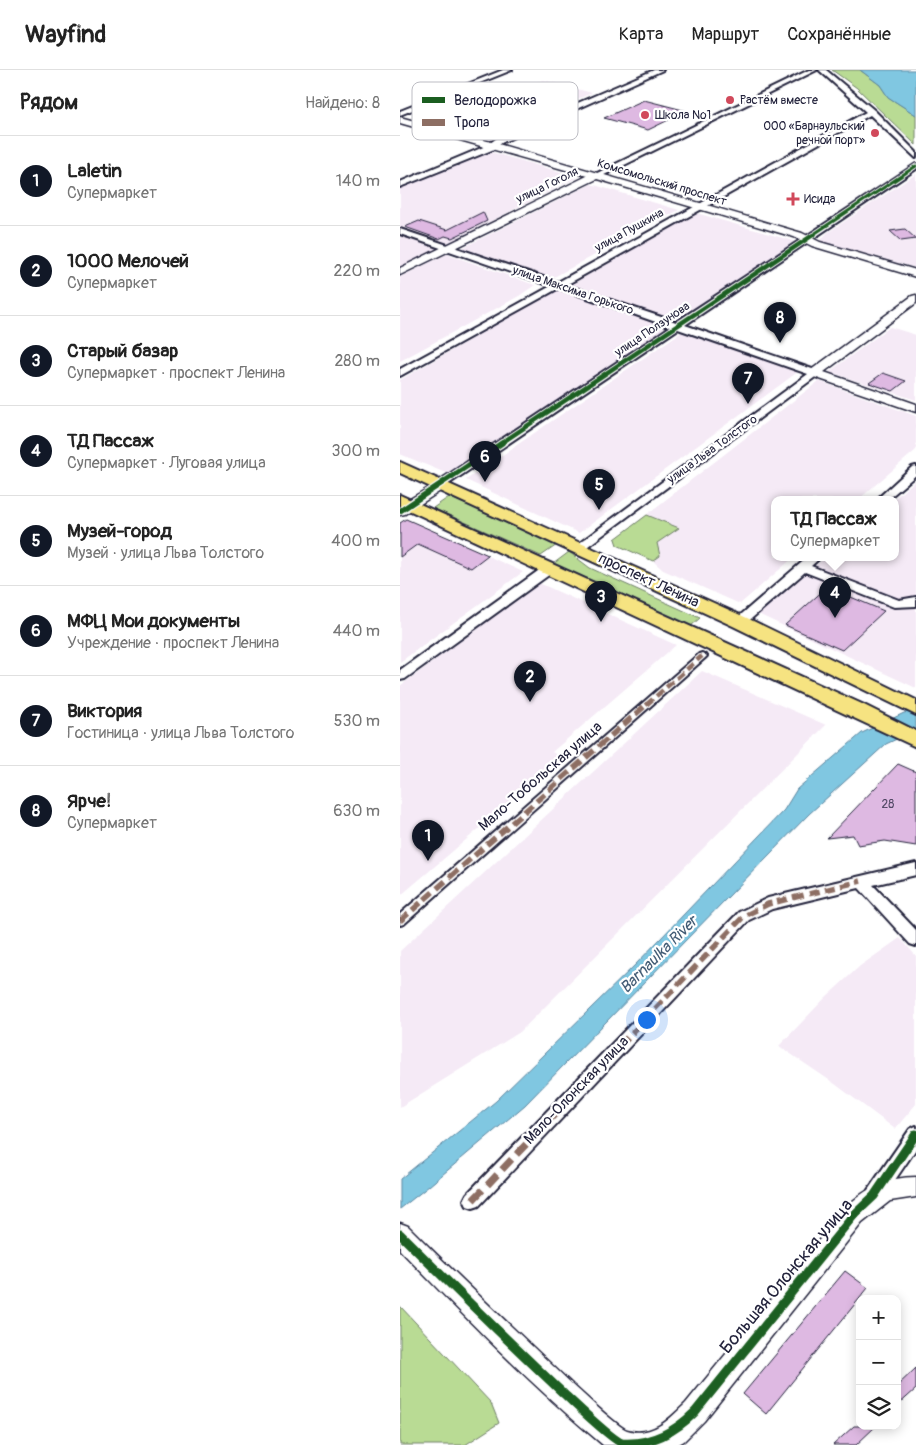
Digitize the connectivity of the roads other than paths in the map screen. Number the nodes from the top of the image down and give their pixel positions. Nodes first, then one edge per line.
1 (509, 70) edge
2 (660, 70) edge
3 (814, 70) edge
4 (822, 70) edge
5 (479, 82) edge
6 (578, 107) edge
7 (412, 108) edge
8 (871, 112) junction
9 (400, 113) edge
10 (474, 140) edge
11 (503, 140) edge
12 (492, 145) junction
13 (916, 156) edge
14 (916, 166) edge
15 (595, 176) junction
16 (400, 184) edge
17 (698, 206) junction
18 (400, 231) edge
19 (807, 240) junction
20 (447, 248) junction
21 (400, 272) edge
22 (916, 274) edge
23 (556, 285) junction
24 (916, 298) edge
25 (676, 326) junction
26 (400, 373) edge
27 (815, 373) junction
28 (916, 408) edge
29 (400, 467) edge
30 (916, 469) edge
31 (440, 485) junction
32 (885, 496) edge
33 (403, 505) edge
34 (580, 548) junction
35 (810, 561) edge
36 (803, 567) junction
37 (549, 569) junction
38 (916, 601) edge
39 (740, 622) junction
40 (708, 650) junction
41 (400, 676) edge
42 (916, 708) edge
43 (916, 740) edge
44 (916, 869) edge
45 (861, 881) junction
46 (400, 921) edge
47 (916, 940) edge
48 (916, 1134) edge
49 (916, 1187) edge
50 (874, 1196) junction
51 (473, 1200) dead end
52 (407, 1241) edge

1 - 5 street
2 - 6 street
3 - 15 street, улица Гоголя
4 - 8 street
7 - 9 street
8 - 13 street
8 - 17 street, улица Пушкина
10 - 12 street, Комсомольский проспект
11 - 12 street
12 - 15 street, Комсомольский проспект
12 - 16 street
14 - 19 street, улица Ползунова
15 - 17 street, Комсомольский проспект
15 - 20 street, улица Гоголя
17 - 19 street, Комсомольский проспект
17 - 23 street, улица Пушкина
18 - 20 street, улица Максима Горького
19 - 22 street, Комсомольский проспект
19 - 25 street, улица Ползунова
20 - 21 street, улица Гоголя
20 - 23 street, улица Максима Горького
23 - 25 street, улица Максима Горького
23 - 26 street, улица Пушкина
24 - 27 street, улица Льва Толстого
25 - 27 street, улица Максима Горького
25 - 31 street, улица Ползунова
27 - 28 street, улица Максима Горького
27 - 34 street, улица Льва Толстого
29 - 31 main road, проспект Ленина
30 - 32 street
31 - 33 street, улица Ползунова
31 - 34 main road, проспект Ленина
33 - 37 main road
34 - 39 main road, проспект Ленина
35 - 36 street
36 - 38 street
36 - 39 street
37 - 40 main road
37 - 41 street
39 - 40 main road
39 - 42 main road, проспект Ленина
40 - 43 main road
40 - 46 street, Мало-Тобольская улица
44 - 45 street, Мало-Олонская улица
45 - 47 street
45 - 51 street, Мало-Олонская улица
48 - 50 street, Большая Олонская улица
49 - 50 street
50 - 52 street, Большая Олонская улица

